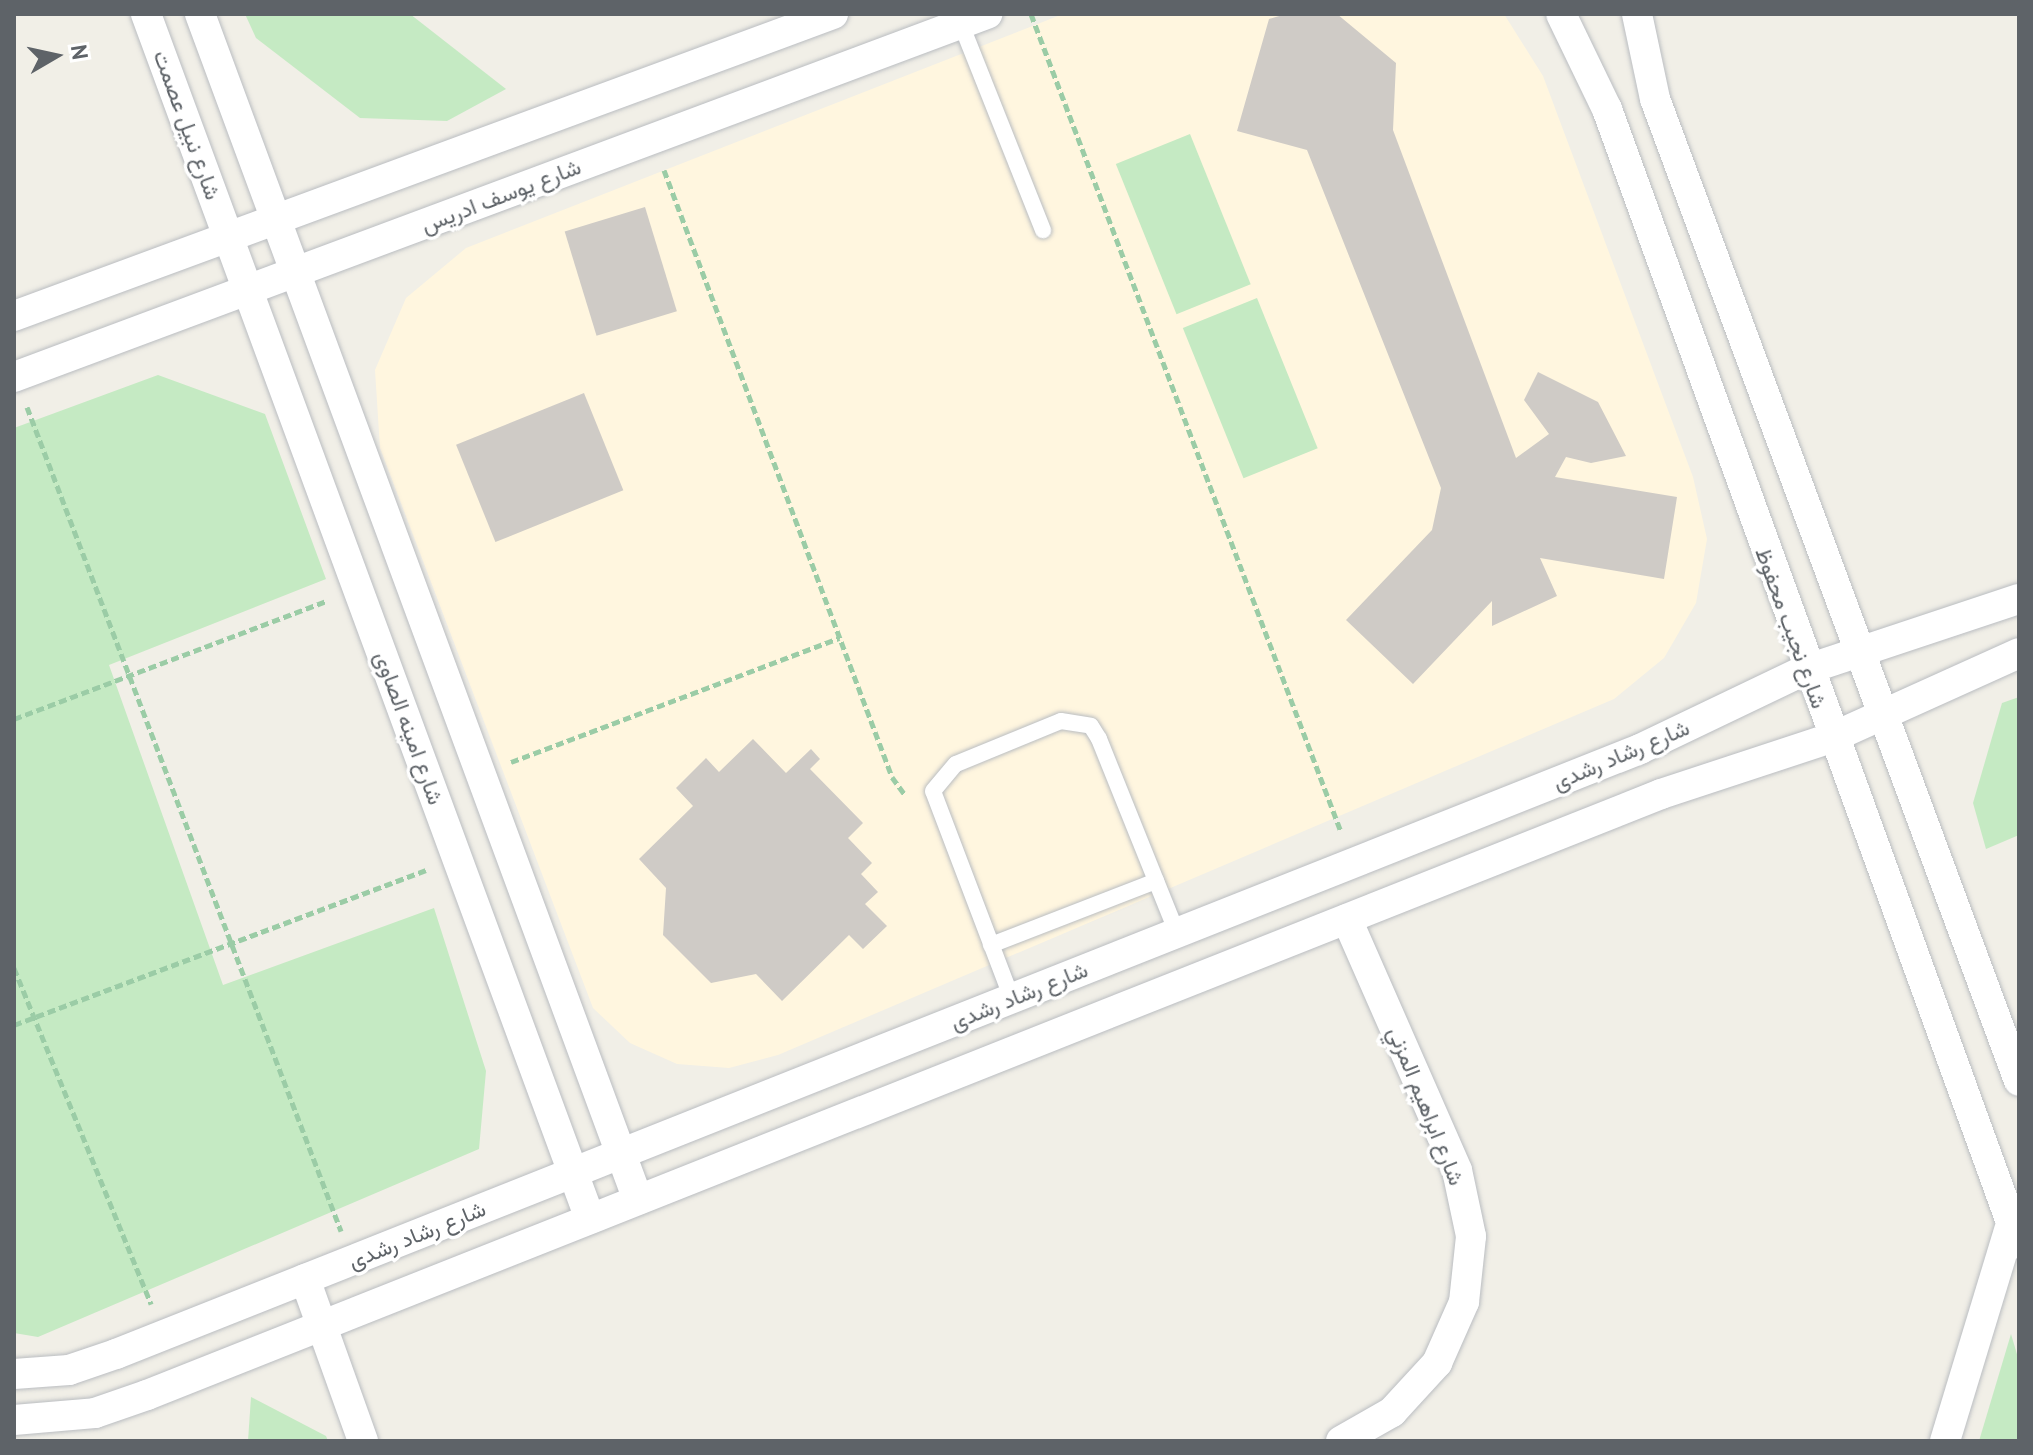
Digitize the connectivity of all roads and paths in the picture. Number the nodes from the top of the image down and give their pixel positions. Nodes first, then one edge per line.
1 (146, 14) edge
2 (200, 14) edge
3 (833, 14) edge
4 (1031, 14) edge
5 (1561, 14) edge
6 (1637, 14) edge
7 (974, 19) edge
8 (653, 139) junction
9 (276, 220) junction
10 (1043, 230) dead end
11 (228, 237) junction
12 (296, 273) junction
13 (248, 290) junction
14 (14, 316) edge
15 (15, 377) edge
16 (358, 589) junction
17 (2019, 599) edge
18 (839, 638) junction
19 (1858, 650) junction
20 (2019, 653) edge
21 (1805, 670) junction
22 (129, 676) junction
23 (1883, 717) junction
24 (14, 719) edge
25 (1831, 738) junction
26 (481, 773) junction
27 (939, 809) junction
28 (457, 858) junction
29 (1358, 861) junction
30 (1156, 881) junction
31 (1384, 904) junction
32 (1347, 919) junction
33 (1177, 933) junction
34 (231, 943) junction
35 (991, 945) junction
36 (14, 968) edge
37 (1012, 999) junction
38 (34, 1017) junction
39 (14, 1025) edge
40 (2018, 1078) edge
41 (621, 1154) junction
42 (574, 1173) junction
43 (638, 1200) junction
44 (590, 1219) junction
45 (2015, 1234) edge
46 (353, 1261) junction
47 (305, 1279) junction
48 (321, 1324) junction
49 (164, 1335) junction
50 (14, 1374) edge
51 (14, 1420) edge
52 (363, 1441) edge
53 (1341, 1441) edge
54 (1945, 1441) edge

1 - 11 street, شارع نبيل عصمت
2 - 9 street
3 - 9 street
4 - 29 path
5 - 21 street, شارع نجيب محفوظ
6 - 19 street
7 - 8 street, شارع يوسف ادريس
7 - 10 lane
8 - 12 street, شارع يوسف ادريس
8 - 18 path
9 - 11 street
9 - 12 street
11 - 13 street, شارع امينه الصاوى
11 - 14 street
12 - 13 street, شارع يوسف ادريس
12 - 26 street
13 - 15 street, شارع يوسف ادريس
13 - 16 street, شارع امينه الصاوى
15 - 22 path
16 - 22 path
16 - 28 street, شارع امينه الصاوى
17 - 19 street, شارع رشاد رشدى
18 - 26 path
18 - 27 path
19 - 21 street, شارع رشاد رشدى
19 - 23 street
20 - 23 street
21 - 25 street, شارع نجيب محفوظ
21 - 29 street, شارع رشاد رشدى
22 - 24 path
22 - 34 path
23 - 25 street
23 - 40 street
25 - 31 street
25 - 45 street, شارع نجيب محفوظ
26 - 41 street
27 - 30 lane
27 - 35 lane
28 - 34 path
28 - 42 street, شارع امينه الصاوى
29 - 31 street
29 - 33 street, شارع رشاد رشدى
30 - 33 lane
30 - 35 lane
31 - 32 street
32 - 43 street
32 - 53 street, شارع ابراهيم المزني
33 - 37 street, شارع رشاد رشدى
34 - 38 path
34 - 46 path
35 - 37 lane
36 - 38 path
37 - 41 street, شارع رشاد رشدى
38 - 39 path
38 - 49 path
41 - 42 street, شارع رشاد رشدى
41 - 43 street
42 - 44 street, شارع امينه الصاوى
42 - 46 street, شارع رشاد رشدى
43 - 44 street
44 - 48 street
45 - 54 street
46 - 47 street, شارع رشاد رشدى
47 - 48 street
47 - 49 street, شارع رشاد رشدى
48 - 51 street
48 - 52 street
49 - 50 street, شارع رشاد رشدى

